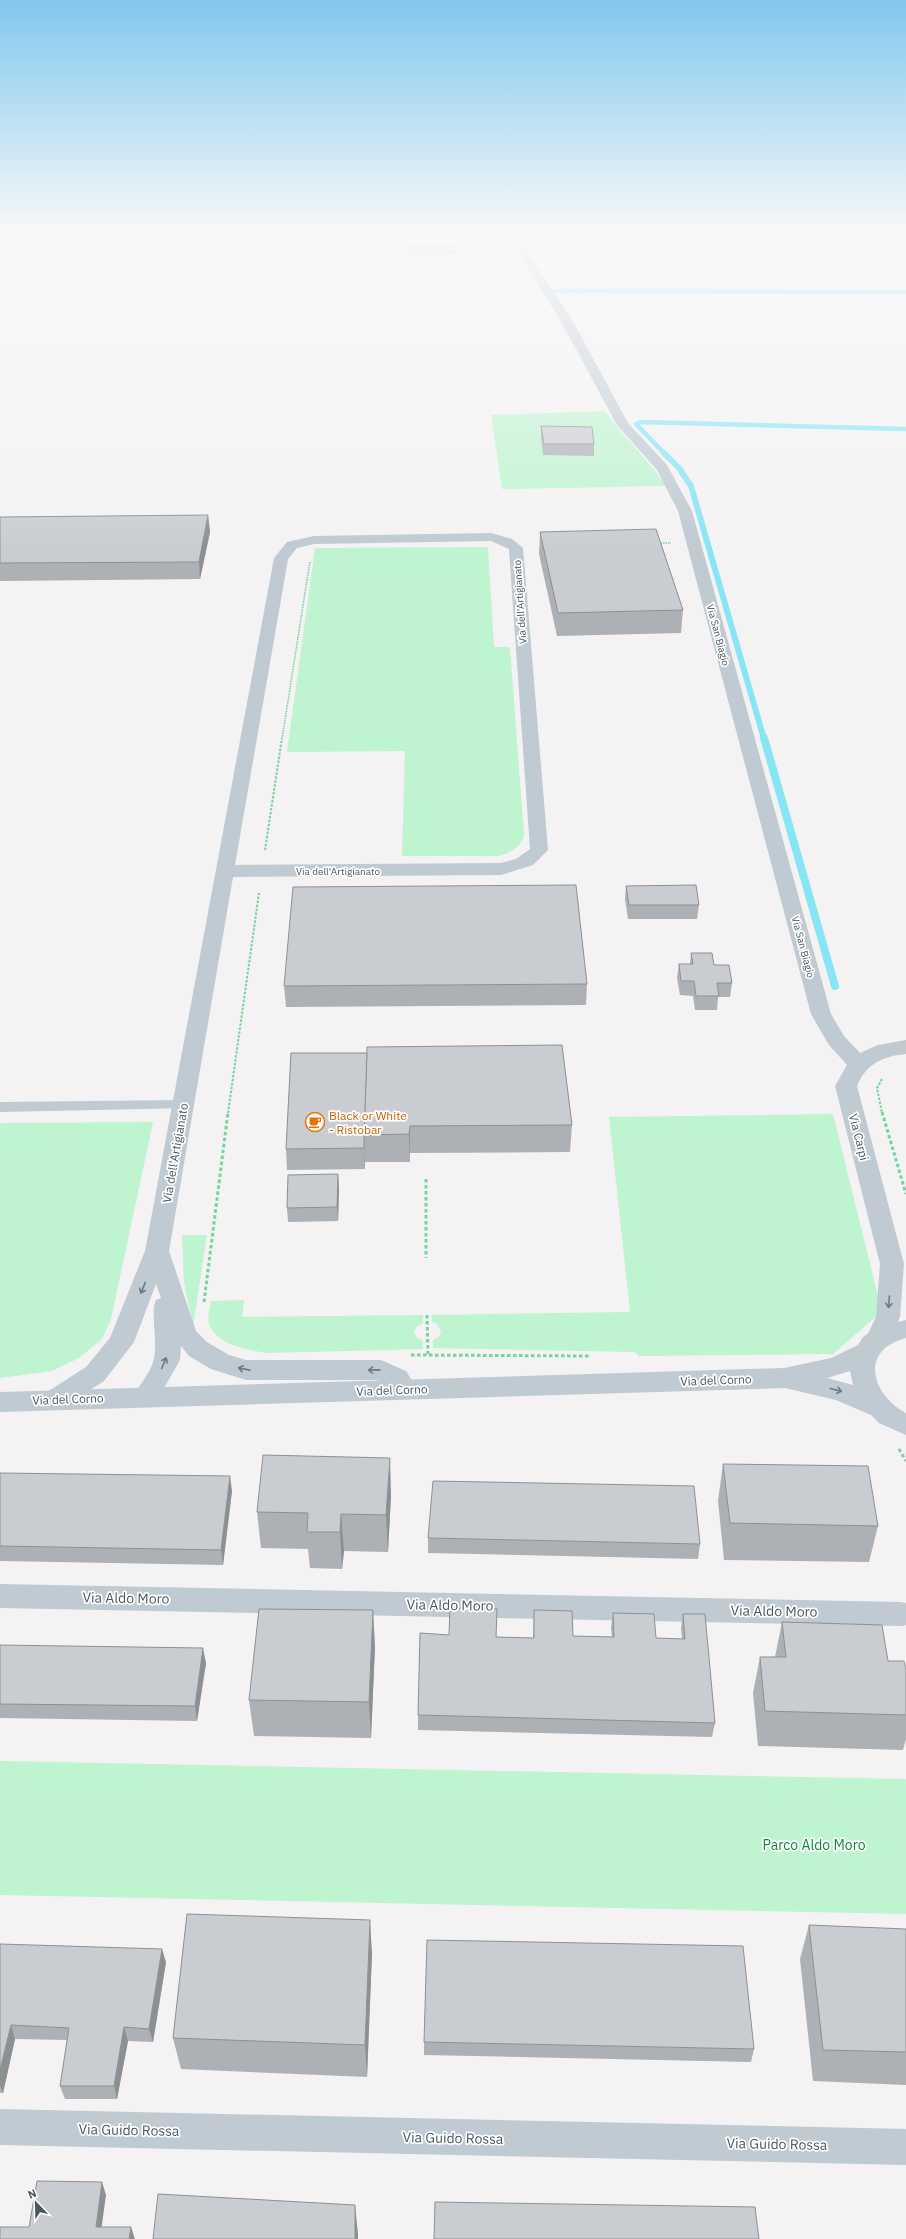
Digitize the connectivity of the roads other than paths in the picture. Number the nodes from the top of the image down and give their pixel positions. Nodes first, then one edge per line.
1 (577, 339) edge
2 (226, 871) junction
3 (906, 1047) edge
4 (858, 1063) junction
5 (184, 1105) junction
6 (0, 1107) edge
7 (157, 1251) junction
8 (899, 1273) edge
9 (906, 1329) edge
10 (873, 1345) junction
11 (784, 1378) junction
12 (405, 1390) junction
13 (146, 1397) junction
14 (56, 1399) junction
15 (0, 1402) edge
16 (897, 1421) edge
17 (0, 1596) edge
18 (901, 1614) dead end
19 (0, 2127) edge
20 (906, 2146) edge

1 - 4 street, Via San Biagio
2 - 2 street, Via dell'Artigianato
2 - 5 street, Via dell'Artigianato
3 - 4 street
4 - 8 street, Via Carpi
5 - 6 lane
5 - 7 street, Via dell'Artigianato
12 -> 7 street
13 -> 7 street
7 -> 14 street, Via dell'Artigianato
8 -> 10 street, Via Carpi
9 - 10 street
10 - 11 street, Via del Corno
10 - 16 street, Via Carpi
11 - 12 street, Via del Corno
11 -> 16 street, Via del Corno
12 - 13 street, Via del Corno
13 - 14 street, Via del Corno
14 - 15 street, Via del Corno
17 - 18 street, Via Aldo Moro
19 - 20 street, Via Guido Rossa

